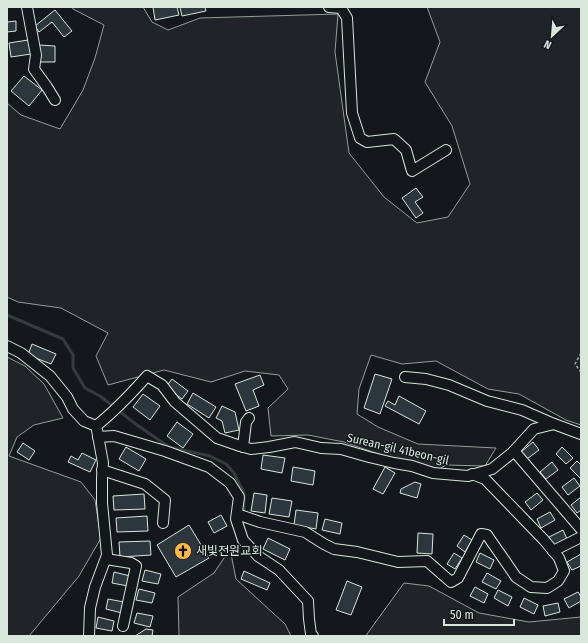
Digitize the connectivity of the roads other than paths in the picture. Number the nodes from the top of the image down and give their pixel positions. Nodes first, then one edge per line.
1 (27, 7) edge
2 (329, 7) edge
3 (55, 100) dead end
4 (446, 150) dead end
5 (7, 346) edge
6 (406, 377) dead end
7 (249, 418) dead end
8 (554, 424) junction
9 (96, 426) junction
10 (581, 434) edge
11 (98, 437) junction
12 (243, 447) junction
13 (514, 450) junction
14 (102, 470) junction
15 (472, 474) junction
16 (237, 514) junction
17 (164, 522) dead end
18 (581, 529) edge
19 (581, 537) edge
20 (553, 551) junction
21 (106, 559) junction
22 (123, 626) dead end
23 (90, 636) edge
24 (314, 636) edge

1 - 3 lane
2 - 4 lane
5 - 9 lane
6 - 8 lane
7 - 12 lane
8 - 10 lane
8 - 13 lane, Surean-gil 41beon-gil
9 - 11 lane
9 - 12 lane, Surean-gil 41beon-gil
11 - 14 lane
11 - 16 lane
12 - 15 lane, Surean-gil 41beon-gil
13 - 15 lane, Surean-gil 41beon-gil
13 - 18 lane
14 - 17 lane
14 - 21 lane
15 - 20 lane
16 - 20 lane
16 - 24 lane
19 - 20 lane
21 - 22 lane
21 - 23 lane

